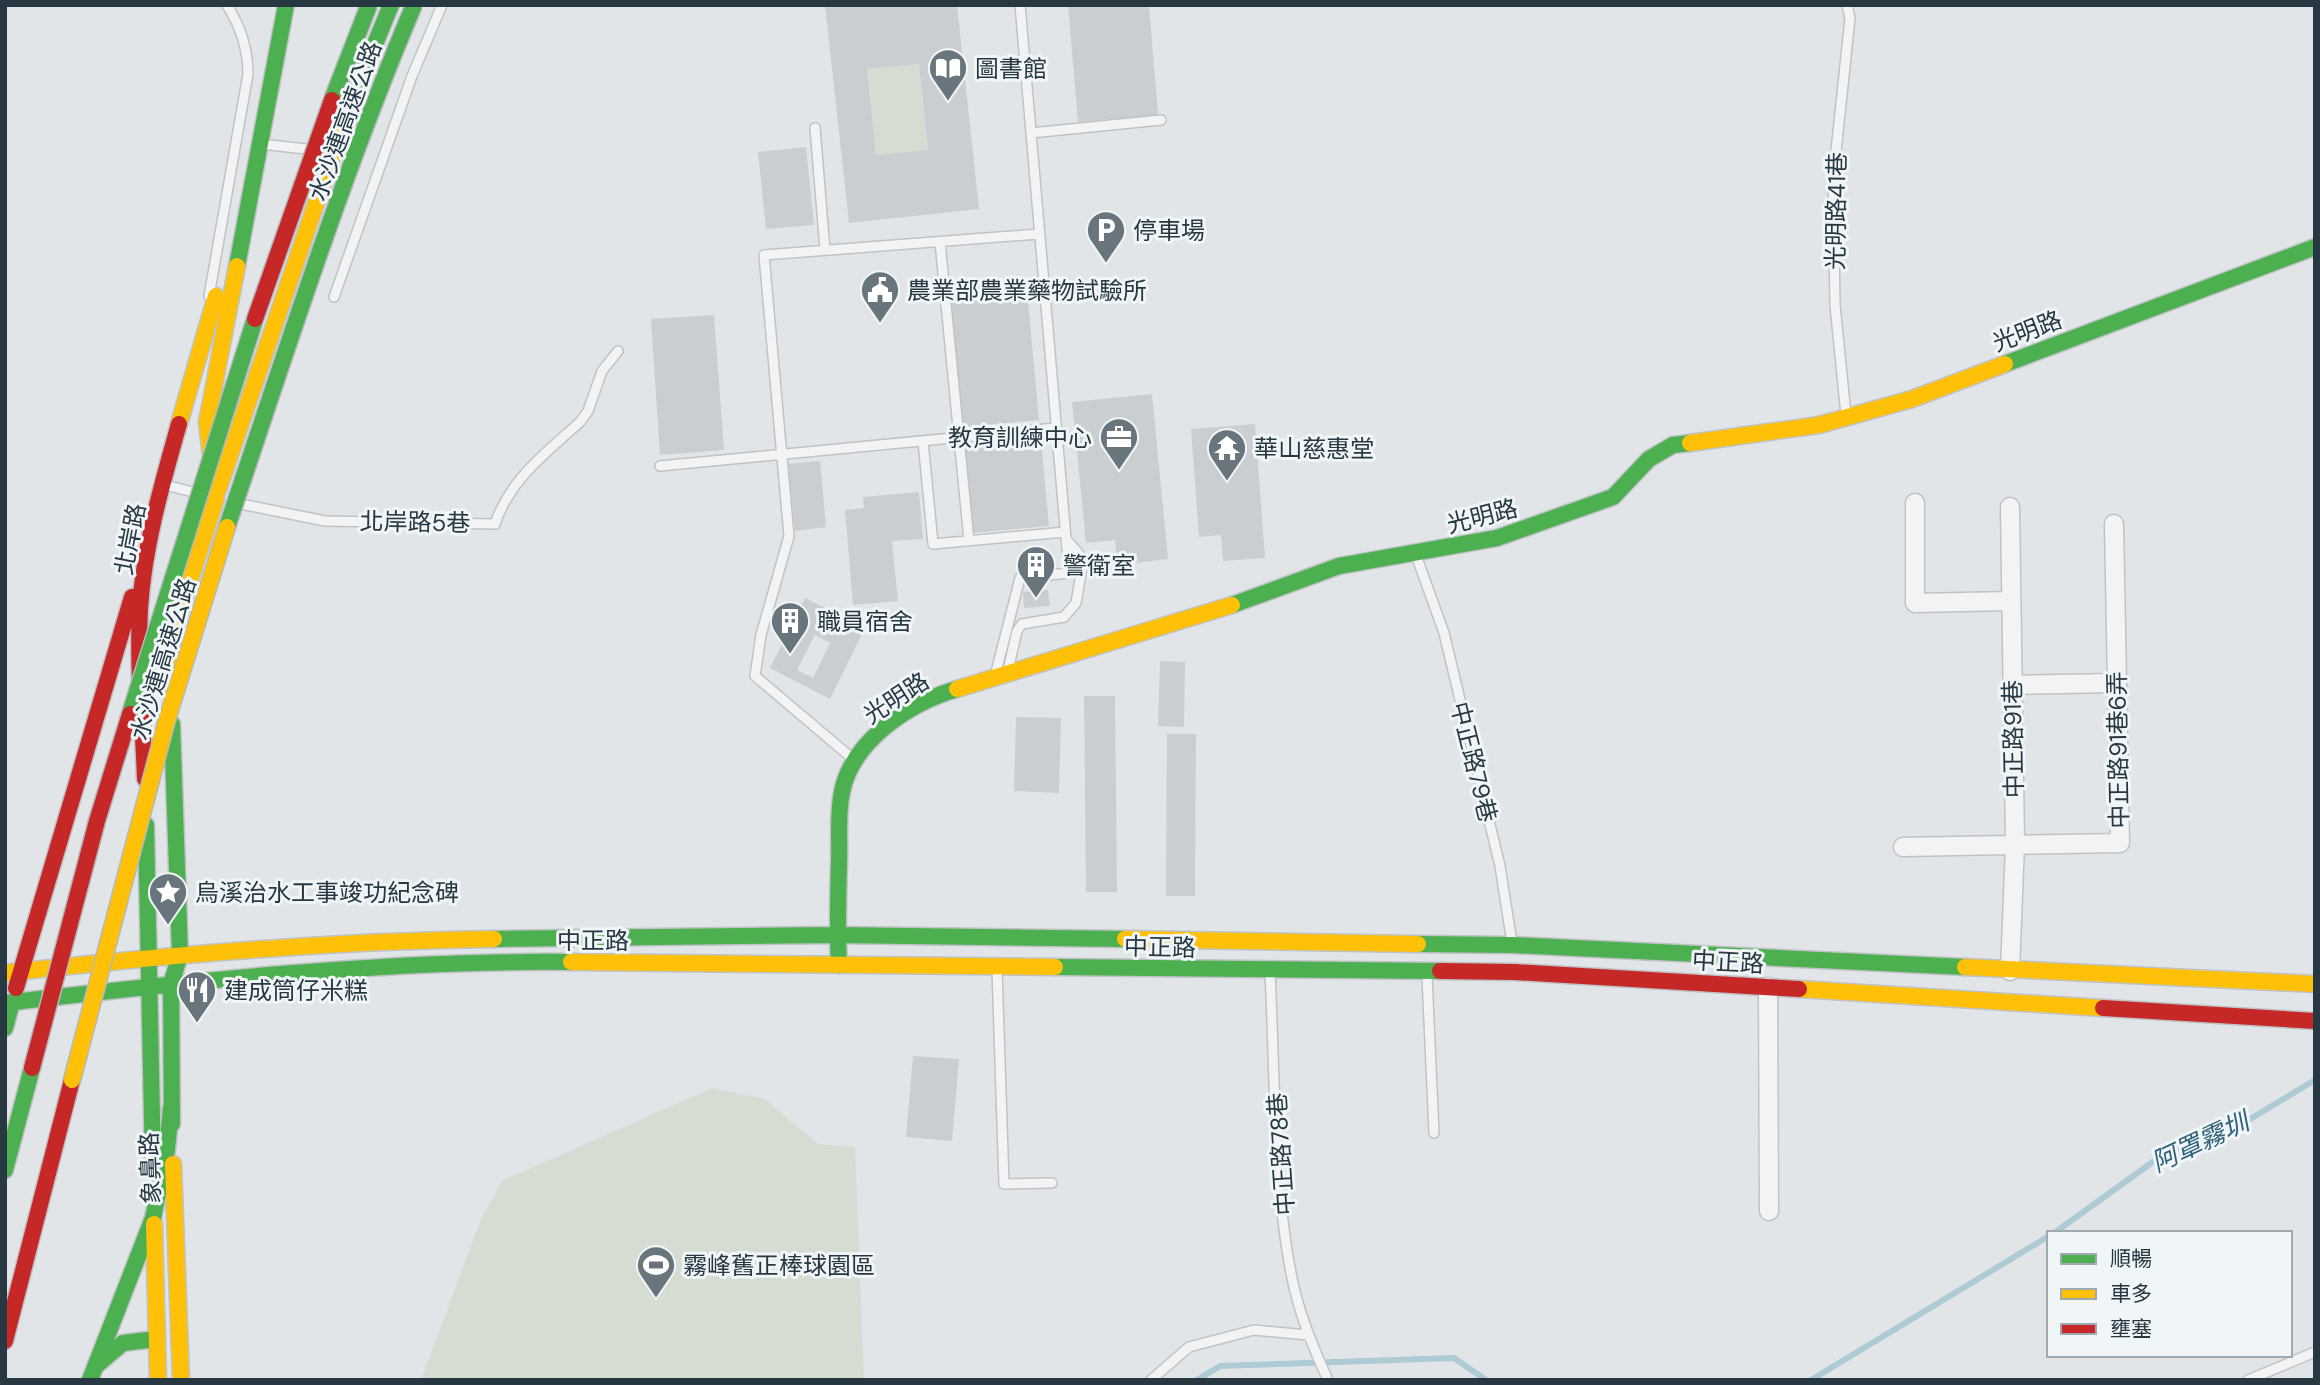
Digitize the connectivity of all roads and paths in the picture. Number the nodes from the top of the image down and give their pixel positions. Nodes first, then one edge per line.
1 (227, 5) edge
2 (286, 5) edge
3 (369, 5) edge
4 (391, 5) edge
5 (414, 5) edge
6 (442, 5) edge
7 (1020, 5) edge
8 (1847, 5) edge
9 (1161, 120) dead end
10 (815, 128) dead end
11 (1031, 133) junction
12 (259, 144) junction
13 (334, 153) junction
14 (383, 158) junction
15 (1039, 234) junction
16 (940, 242) junction
17 (2315, 247) edge
18 (825, 250) junction
19 (334, 297) dead end
20 (618, 351) dead end
21 (196, 368) junction
22 (1846, 418) junction
23 (1056, 428) junction
24 (958, 437) junction
25 (923, 441) junction
26 (781, 455) junction
27 (660, 466) dead end
28 (164, 485) junction
29 (216, 498) junction
30 (1915, 503) dead end
31 (2010, 507) dead end
32 (2114, 524) dead end
33 (153, 526) junction
34 (1065, 535) junction
35 (969, 541) junction
36 (1416, 555) junction
37 (2010, 601) junction
38 (1001, 676) junction
39 (2117, 683) junction
40 (2012, 685) junction
41 (854, 760) junction
42 (2015, 844) junction
43 (1903, 847) dead end
44 (836, 935) junction
45 (1512, 945) junction
46 (180, 955) junction
47 (150, 957) junction
48 (839, 965) junction
49 (997, 967) junction
50 (1427, 971) junction
51 (2010, 971) junction
52 (13, 972) edge
53 (1269, 972) junction
54 (1514, 972) junction
55 (171, 984) junction
56 (2315, 984) edge
57 (151, 986) junction
58 (1768, 987) junction
59 (9, 1002) edge
60 (2012, 1002) junction
61 (2315, 1021) edge
62 (5, 1028) edge
63 (171, 1108) junction
64 (1434, 1133) dead end
65 (5, 1170) edge
66 (1052, 1182) dead end
67 (1769, 1211) dead end
68 (153, 1218) junction
69 (176, 1261) junction
70 (155, 1262) junction
71 (1308, 1335) junction
72 (156, 1339) junction
73 (5, 1341) edge
74 (2315, 1352) edge
75 (92, 1374) edge
76 (159, 1380) edge
77 (181, 1380) edge
78 (1151, 1380) edge
79 (1328, 1380) edge
80 (2248, 1380) edge

1 - 21 lane
2 - 12 main road, 北岸路
3 - 65 main road, 水沙連高速公路, bridge
4 - 13 main road
5 - 73 main road, 水沙連高速公路, bridge
6 - 14 lane
7 - 11 lane
8 - 22 lane, 光明路41巷
9 - 11 lane
10 - 18 lane
11 - 15 lane
12 - 13 lane
12 - 21 main road, 北岸路
12 - 29 main road, 北岸路
13 - 14 lane
13 - 29 main road
14 - 19 lane
15 - 16 lane
15 - 23 lane
16 - 18 lane
16 - 24 lane
17 - 22 main road, 光明路
18 - 26 lane
20 - 29 lane, 北岸路5巷
21 - 28 main road, 北岸路
22 - 36 main road, 光明路
23 - 24 lane
23 - 34 lane
24 - 25 lane
24 - 35 lane
25 - 26 lane
25 - 35 lane
26 - 27 lane
26 - 41 lane
28 - 29 lane, 北岸路5巷
28 - 33 main road, 北岸路
29 - 46 main road, 北岸路
30 - 37 street
31 - 37 street, 中正路91巷
32 - 39 street, 中正路91巷6弄
33 - 47 main road, 北岸路
33 - 52 main road
34 - 35 lane
34 - 38 lane
34 - 38 lane
36 - 38 main road, 光明路
36 - 45 lane, 中正路79巷
37 - 40 street, 中正路91巷
38 - 41 main road, 光明路
39 - 40 street
39 - 42 street, 中正路91巷6弄
40 - 42 street, 中正路91巷
41 - 44 main road, 光明路
42 - 43 street, 中正路91巷6弄
42 - 51 street, 中正路91巷
44 - 45 main road, 中正路
44 - 46 main road, 中正路
44 - 48 main road, 光明路
45 - 51 main road, 中正路
45 - 54 lane, 中正路79巷
46 - 47 main road, 中正路
46 - 55 main road, 象鼻路
47 - 52 main road, 中正路
47 - 57 main road, 象鼻路
48 - 49 main road, 中正路
48 - 55 main road, 中正路
49 - 53 main road, 中正路
49 - 66 lane
50 - 53 main road, 中正路
50 - 54 main road, 中正路
50 - 64 lane
51 - 56 main road, 中正路
51 - 60 main road
52 - 59 main road
53 - 71 lane, 中正路78巷
54 - 58 main road, 中正路
55 - 57 main road, 中正路
55 - 63 main road, 象鼻路
57 - 59 main road, 中正路
57 - 68 main road, 象鼻路
58 - 60 main road, 中正路
58 - 67 street
59 - 62 main road
60 - 61 main road, 中正路
63 - 68 main road
63 - 69 main road, 象鼻路
68 - 70 main road, 象鼻路
68 - 75 main road
69 - 70 main road
69 - 77 main road, 象鼻路
70 - 72 main road, 象鼻路
71 - 78 lane
71 - 79 lane, 中正路78巷
72 - 75 main road
72 - 76 main road, 象鼻路
74 - 80 lane

